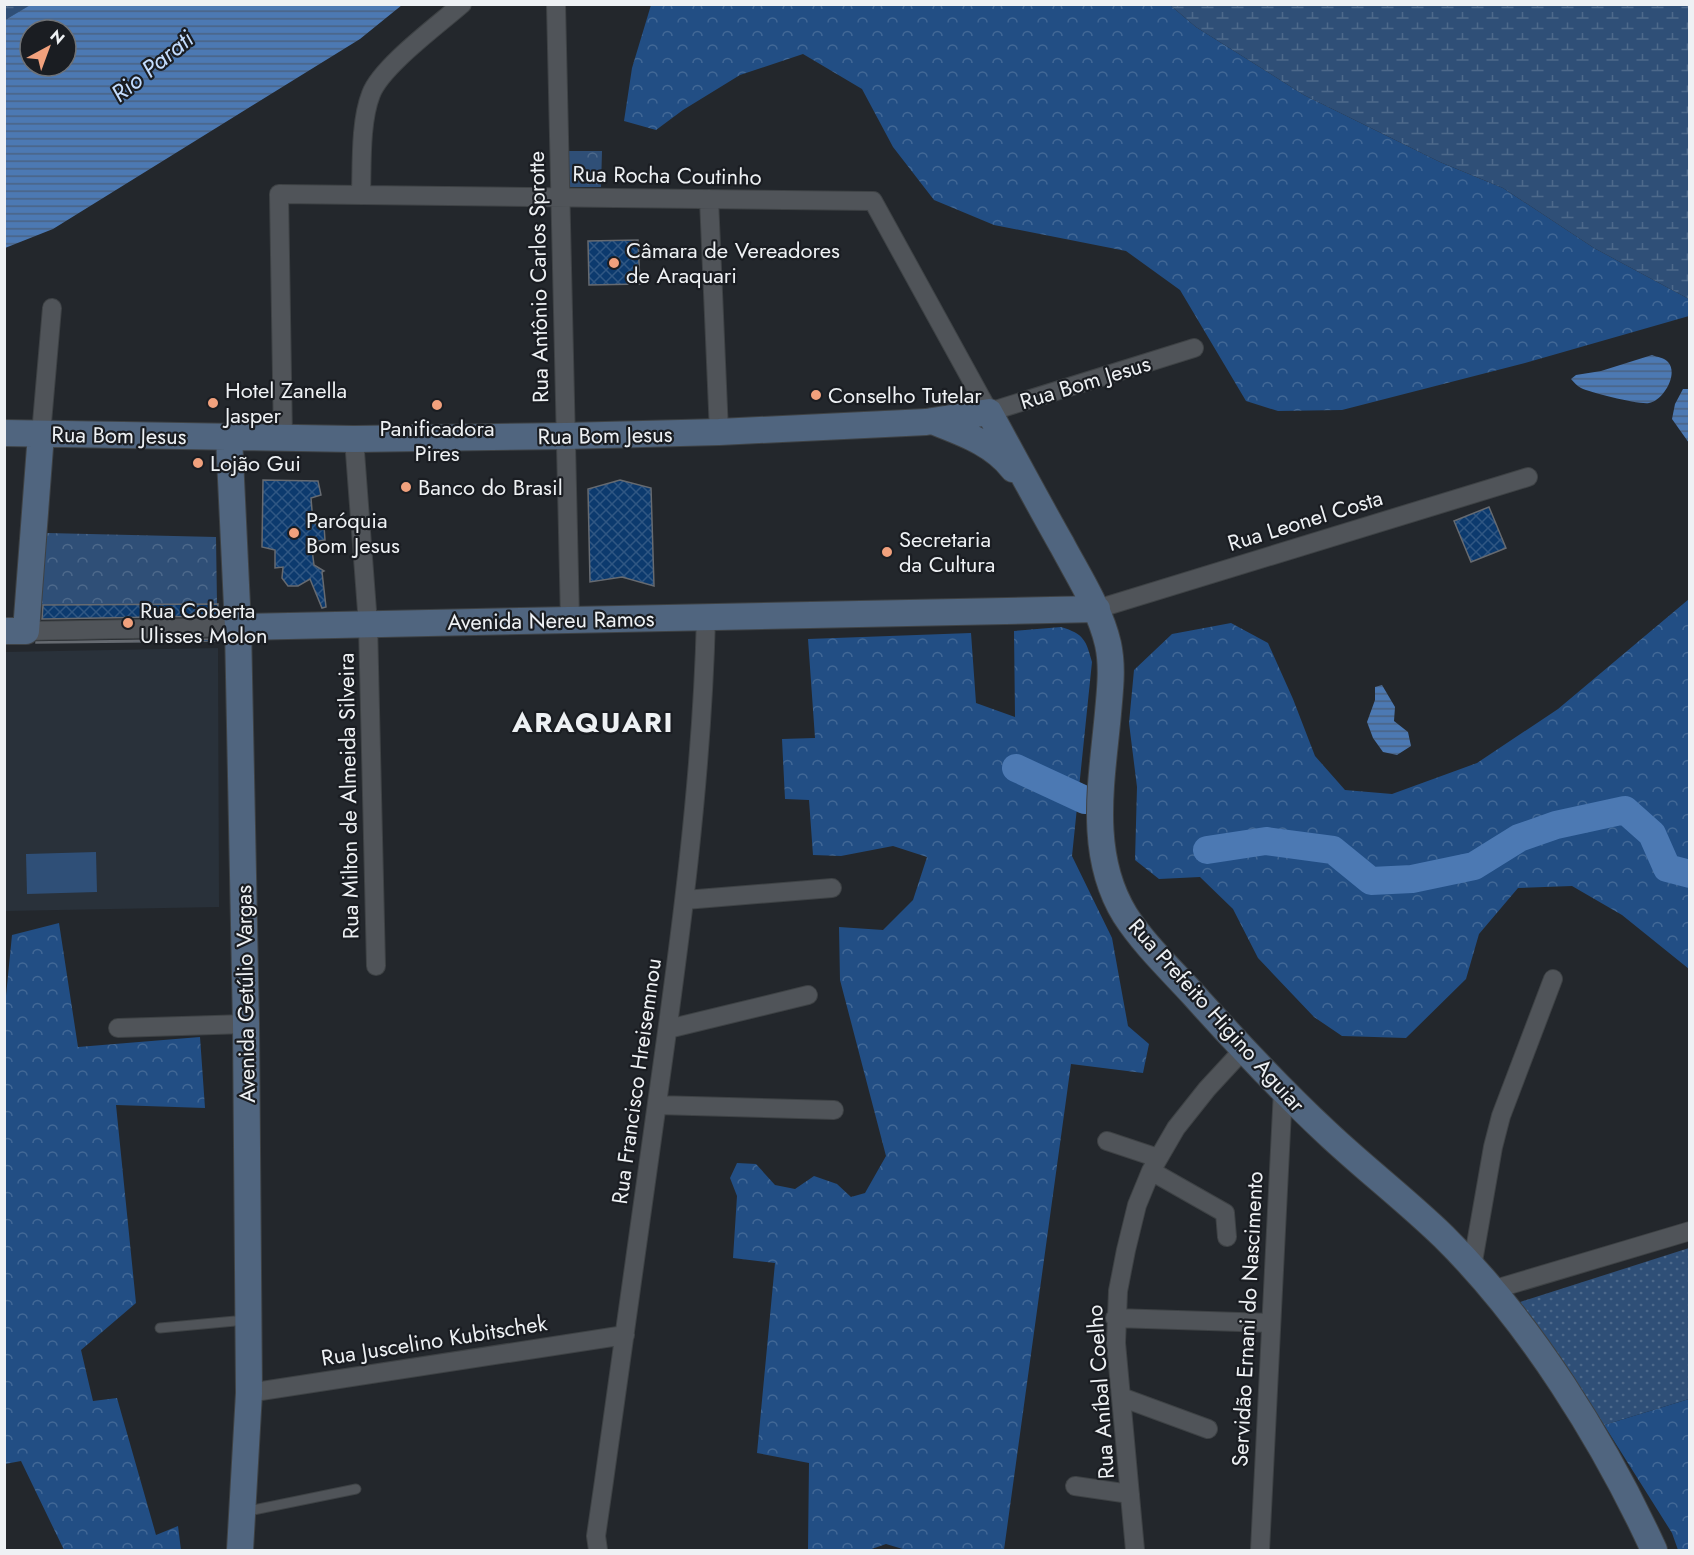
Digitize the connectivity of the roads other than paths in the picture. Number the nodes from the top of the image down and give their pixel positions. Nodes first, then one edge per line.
1 (462, 4) edge
2 (556, 4) edge
3 (361, 195) junction
4 (560, 198) junction
5 (709, 199) junction
6 (873, 201) joint
7 (52, 308) dead end
8 (1194, 348) dead end
9 (989, 412) junction
10 (932, 421) junction
11 (719, 432) junction
12 (4, 433) edge
13 (41, 434) junction
14 (566, 436) junction
15 (229, 437) junction
16 (283, 438) junction
17 (354, 439) junction
18 (1528, 477) dead end
19 (1034, 494) junction
20 (1096, 609) junction
21 (706, 617) junction
22 (570, 620) junction
23 (368, 624) junction
24 (238, 627) junction
25 (15, 631) edge
26 (832, 888) dead end
27 (684, 900) junction
28 (376, 966) dead end
29 (1553, 979) dead end
30 (808, 995) dead end
31 (246, 1024) junction
32 (118, 1028) dead end
33 (668, 1029) junction
34 (1243, 1050) junction
35 (1283, 1090) junction
36 (657, 1105) junction
37 (834, 1110) dead end
38 (1107, 1141) dead end
39 (1155, 1164) junction
40 (1689, 1231) edge
41 (1227, 1237) dead end
42 (1472, 1267) junction
43 (1492, 1290) junction
44 (1115, 1318) junction
45 (249, 1319) junction
46 (1271, 1323) junction
47 (160, 1328) dead end
48 (625, 1335) junction
49 (249, 1393) junction
50 (1120, 1397) junction
51 (1208, 1429) dead end
52 (1074, 1486) dead end
53 (356, 1489) dead end
54 (1130, 1494) junction
55 (242, 1513) junction
56 (240, 1551) edge
57 (598, 1551) edge
58 (1135, 1551) edge
59 (1260, 1551) edge
60 (1654, 1551) edge

1 - 3 street
2 - 4 street, Rua Antônio Carlos Sprotte
3 - 4 street, Rua Rocha Coutinho
3 - 16 street, Rua Rocha Coutinho
4 - 5 street, Rua Rocha Coutinho
4 - 14 street, Rua Antônio Carlos Sprotte
5 - 6 street, Rua Rocha Coutinho
5 - 11 street
6 - 9 street, Rua Prefeito Higino Aguiar
7 - 13 street
8 - 9 street, Rua Bom Jesus
9 - 10 main road, Rua Bom Jesus
9 - 19 main road, Rua Prefeito Higino Aguiar
10 - 11 main road, Rua Bom Jesus
10 - 19 main road
11 - 14 main road, Rua Bom Jesus
12 - 13 main road, Rua Bom Jesus
13 - 15 main road, Rua Bom Jesus
13 - 25 main road
14 - 17 main road, Rua Bom Jesus
14 - 22 street, Rua Antônio Carlos Sprotte
15 - 16 main road, Rua Bom Jesus
15 - 24 main road, Avenida Getúlio Vargas
16 - 17 main road, Rua Bom Jesus
17 - 23 street, Rua Milton de Almeida Silveira
18 - 20 street, Rua Leonel Costa
19 - 20 main road, Rua Prefeito Higino Aguiar
20 - 21 main road, Avenida Nereu Ramos
20 - 34 main road, Rua Prefeito Higino Aguiar
21 - 22 main road, Avenida Nereu Ramos
21 - 27 street, Rua Francisco Hreisemnou
22 - 23 main road, Avenida Nereu Ramos
23 - 24 main road, Avenida Nereu Ramos
23 - 28 street, Rua Milton de Almeida Silveira
24 - 25 street, Avenida Nereu Ramos
24 - 31 main road, Avenida Getúlio Vargas
26 - 27 street
27 - 33 street, Rua Francisco Hreisemnou
29 - 42 street
30 - 33 street
31 - 32 street
31 - 45 main road, Avenida Getúlio Vargas
33 - 36 street, Rua Francisco Hreisemnou
34 - 35 main road, Rua Prefeito Higino Aguiar
34 - 39 street, Rua Aníbal Coelho
35 - 42 main road, Rua Prefeito Higino Aguiar
35 - 46 street, Servidão Ernani do Nascimento
36 - 37 street
36 - 48 street, Rua Francisco Hreisemnou
38 - 39 street
39 - 41 street
39 - 44 street, Rua Aníbal Coelho
40 - 43 street
42 - 43 main road, Rua Prefeito Higino Aguiar
43 - 60 main road, Rua Prefeito Higino Aguiar
44 - 46 street
44 - 50 street, Rua Aníbal Coelho
45 - 47 lane
45 - 49 main road, Avenida Getúlio Vargas
46 - 59 street, Servidão Ernani do Nascimento
48 - 49 street, Rua Juscelino Kubitschek
48 - 57 street, Rua Francisco Hreisemnou
49 - 55 main road, Avenida Getúlio Vargas
50 - 51 street
50 - 54 street, Rua Aníbal Coelho
52 - 54 street
53 - 55 lane
54 - 58 street, Rua Aníbal Coelho
55 - 56 main road, Avenida Getúlio Vargas

